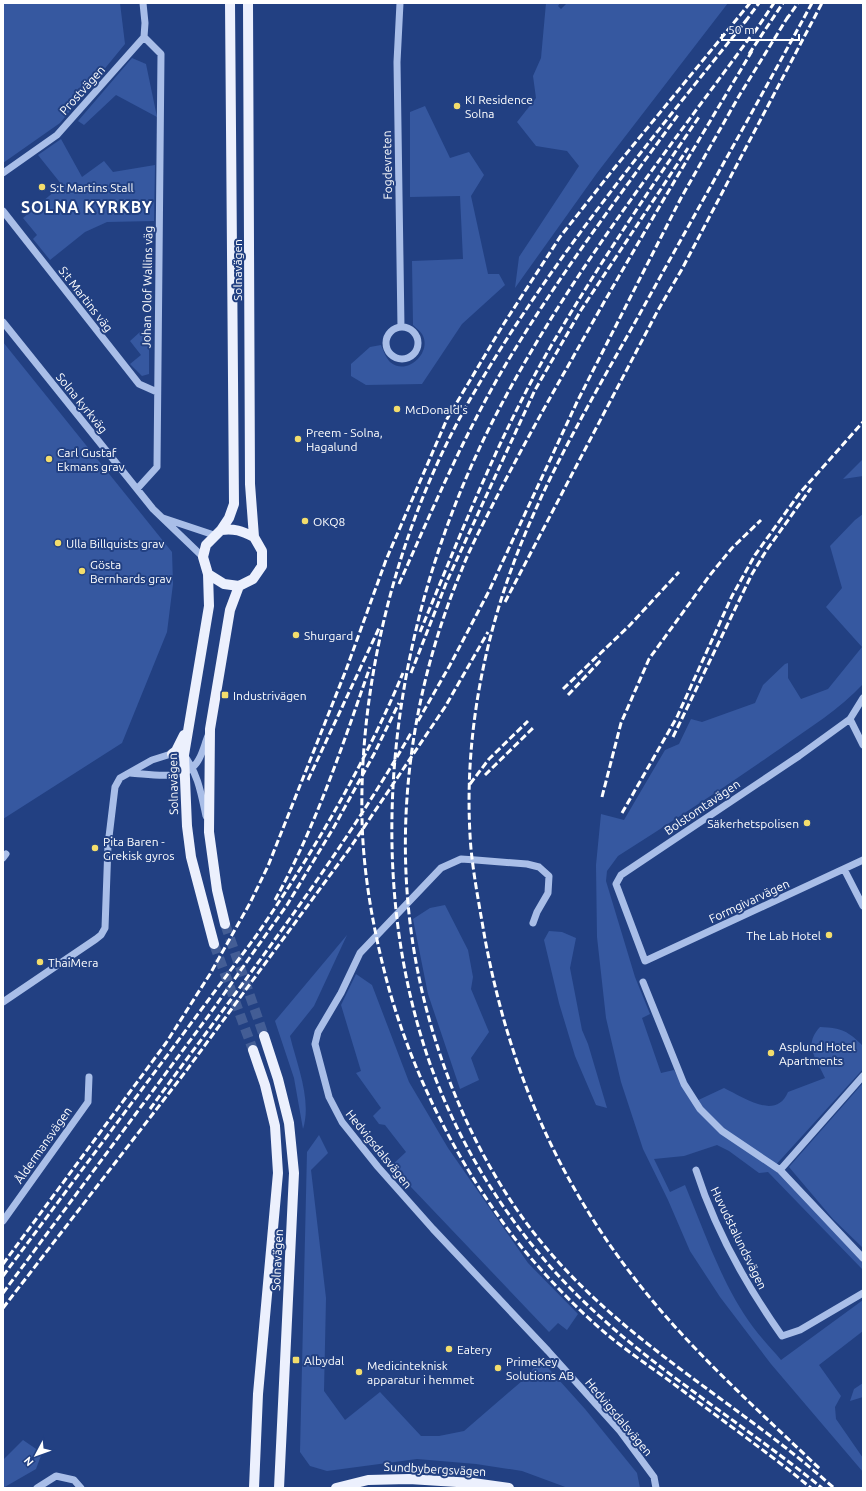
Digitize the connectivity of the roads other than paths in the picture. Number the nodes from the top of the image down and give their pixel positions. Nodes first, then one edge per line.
1 (143, 3) edge
2 (230, 3) edge
3 (248, 3) edge
4 (400, 3) edge
5 (144, 38) junction
6 (3, 173) edge
7 (3, 211) edge
8 (3, 322) edge
9 (401, 327) junction
10 (157, 392) junction
11 (137, 489) junction
12 (160, 516) junction
13 (217, 532) junction
14 (254, 537) junction
15 (203, 557) junction
16 (208, 574) junction
17 (239, 586) junction
18 (863, 698) edge
19 (850, 719) junction
20 (189, 720) junction
21 (210, 729) junction
22 (863, 745) edge
23 (172, 754) junction
24 (184, 755) junction
25 (189, 769) junction
26 (130, 773) junction
27 (209, 832) junction
28 (863, 860) edge
29 (844, 869) junction
30 (863, 906) edge
31 (533, 923) dead end
32 (225, 924) tunnel mouth
33 (214, 944) tunnel mouth
34 (645, 961) joint
35 (643, 982) dead end
36 (3, 1002) edge
37 (264, 1036) tunnel mouth
38 (253, 1050) tunnel mouth
39 (863, 1076) edge
40 (89, 1077) dead end
41 (696, 1170) dead end
42 (780, 1170) junction
43 (3, 1221) edge
44 (863, 1258) edge
45 (863, 1293) edge
46 (37, 1488) edge
47 (81, 1488) edge
48 (254, 1488) edge
49 (279, 1488) edge
50 (336, 1488) edge
51 (509, 1488) edge
52 (656, 1488) edge

1 - 5 street
2 - 13 main road, Solnavägen
3 - 14 main road, Solnavägen
4 - 9 street, Fogdevreten
5 - 6 street, Prostvägen
5 - 10 street, Johan Olof Wallins väg
7 - 10 street, S:t Martins väg
8 - 11 street, Solna kyrkväg
9 - 9 street
10 - 11 street, Johan Olof Wallins väg
11 - 12 street, Solna kyrkväg
12 - 13 street
12 - 15 street, Solna kyrkväg
13 - 14 main road
13 - 15 main road, Solnavägen
14 - 17 main road, Solnavägen
15 - 16 main road, Solnavägen
16 - 17 main road
16 - 20 main road, Solnavägen
17 - 21 main road
18 - 19 street, Bolstomtavägen
19 - 22 street
19 - 34 street, Bolstomtavägen
20 - 23 main road
20 - 24 main road, Solnavägen
21 - 25 street
21 - 27 main road
23 - 24 street
23 - 26 street
24 - 25 main road, Solnavägen
25 - 26 street
25 - 27 street
25 - 33 main road, Solnavägen
26 - 36 street
27 - 32 main road
28 - 29 street, Formgivarvägen
29 - 30 street
29 - 34 street, Formgivarvägen
31 - 52 street, Hedvigsdalsvägen
35 - 42 street
37 - 49 main road, Solnavägen
38 - 48 main road, Solnavägen
39 - 42 street
40 - 43 street, Åldermansvägen
41 - 45 street, Huvudstalundsvägen
42 - 44 street
46 - 47 street
50 - 51 main road, Sundbybergsvägen

